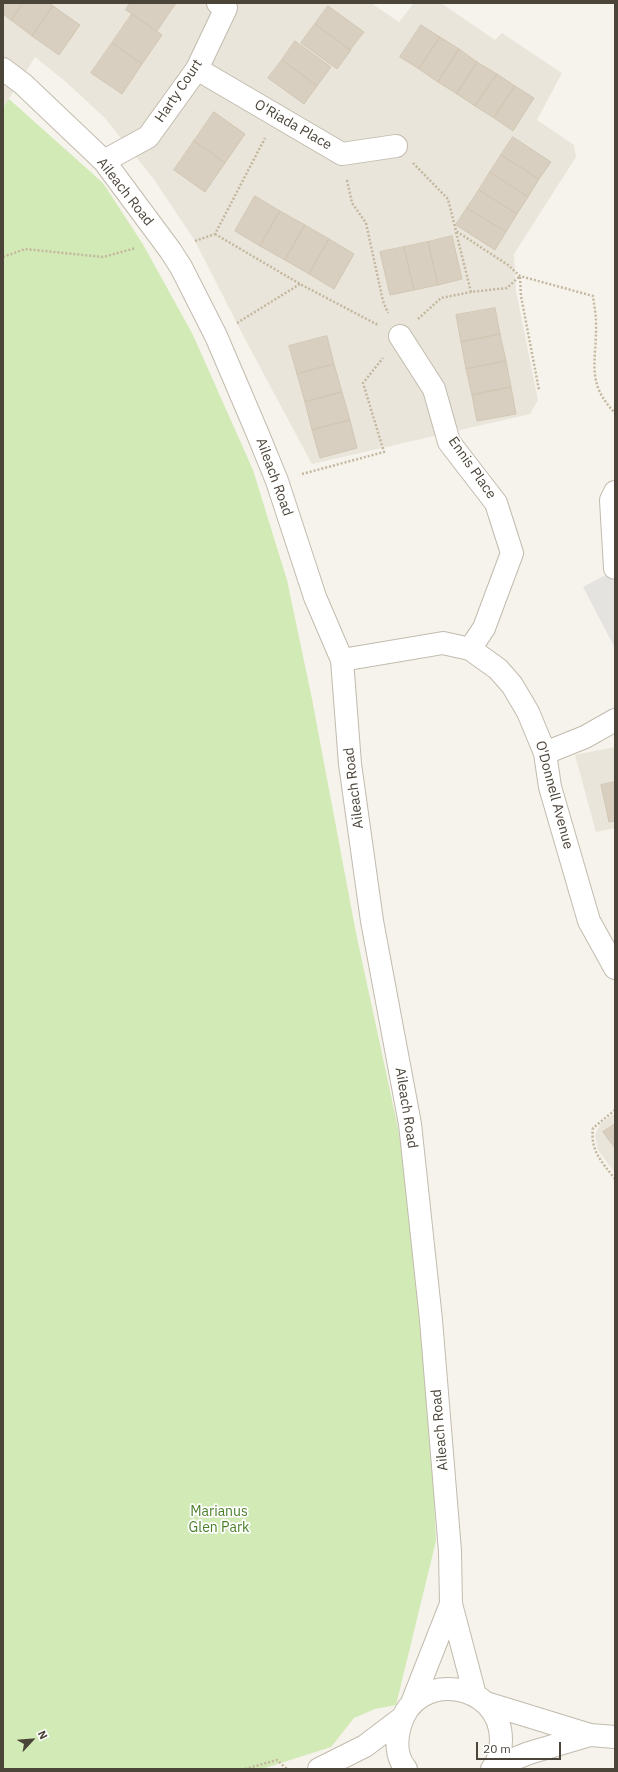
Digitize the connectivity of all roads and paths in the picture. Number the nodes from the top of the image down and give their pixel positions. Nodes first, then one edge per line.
1 (218, 3) edge
2 (3, 69) edge
3 (197, 69) junction
4 (277, 116) junction
5 (396, 146) joint
6 (342, 154) junction
7 (104, 161) junction
8 (456, 231) junction
9 (215, 234) junction
10 (167, 246) junction
11 (3, 257) edge
12 (520, 276) junction
13 (300, 284) junction
14 (471, 292) junction
15 (216, 336) junction
16 (400, 336) junction
17 (539, 390) dead end
18 (615, 413) edge
19 (276, 481) junction
20 (615, 492) edge
21 (615, 568) edge
22 (470, 649) junction
23 (342, 660) junction
24 (615, 720) edge
25 (545, 752) junction
26 (615, 968) edge
27 (615, 1110) edge
28 (615, 1179) edge
29 (451, 1604) junction
30 (480, 1699) junction
31 (407, 1710) junction
32 (590, 1735) junction
33 (615, 1737) edge
34 (493, 1768) edge
35 (245, 1769) edge
36 (287, 1769) edge
37 (326, 1769) edge
38 (406, 1769) edge

1 - 3 street, Harty Court
2 - 7 street, Aileach Road
3 - 4 street, O'Riada Place
3 - 7 street, Harty Court
4 - 6 street, O'Riada Place
4 - 9 path
5 - 6 street, O'Riada Place
5 - 8 path
6 - 16 path
7 - 10 street, Aileach Road
8 - 12 path
8 - 14 path
9 - 10 path
9 - 13 path
10 - 11 path
10 - 15 street, Aileach Road
12 - 14 path
12 - 17 path
12 - 18 path
13 - 15 path
13 - 16 path
14 - 16 path
15 - 19 street, Aileach Road
16 - 19 path
16 - 22 street, Ennis Place
19 - 23 street, Aileach Road
20 - 21 street
22 - 23 street, O'Donnell Avenue
22 - 25 street, O'Donnell Avenue
23 - 29 street, Aileach Road
24 - 25 street
25 - 26 street, O'Donnell Avenue
27 - 28 path
29 - 30 street, Aileach Road
29 - 31 street, Aileach Road
30 - 31 street
30 - 32 street
30 - 34 street, Aileach Road
31 - 37 street
31 - 38 street, Aileach Road
32 - 33 street
32 - 34 street
35 - 36 path

